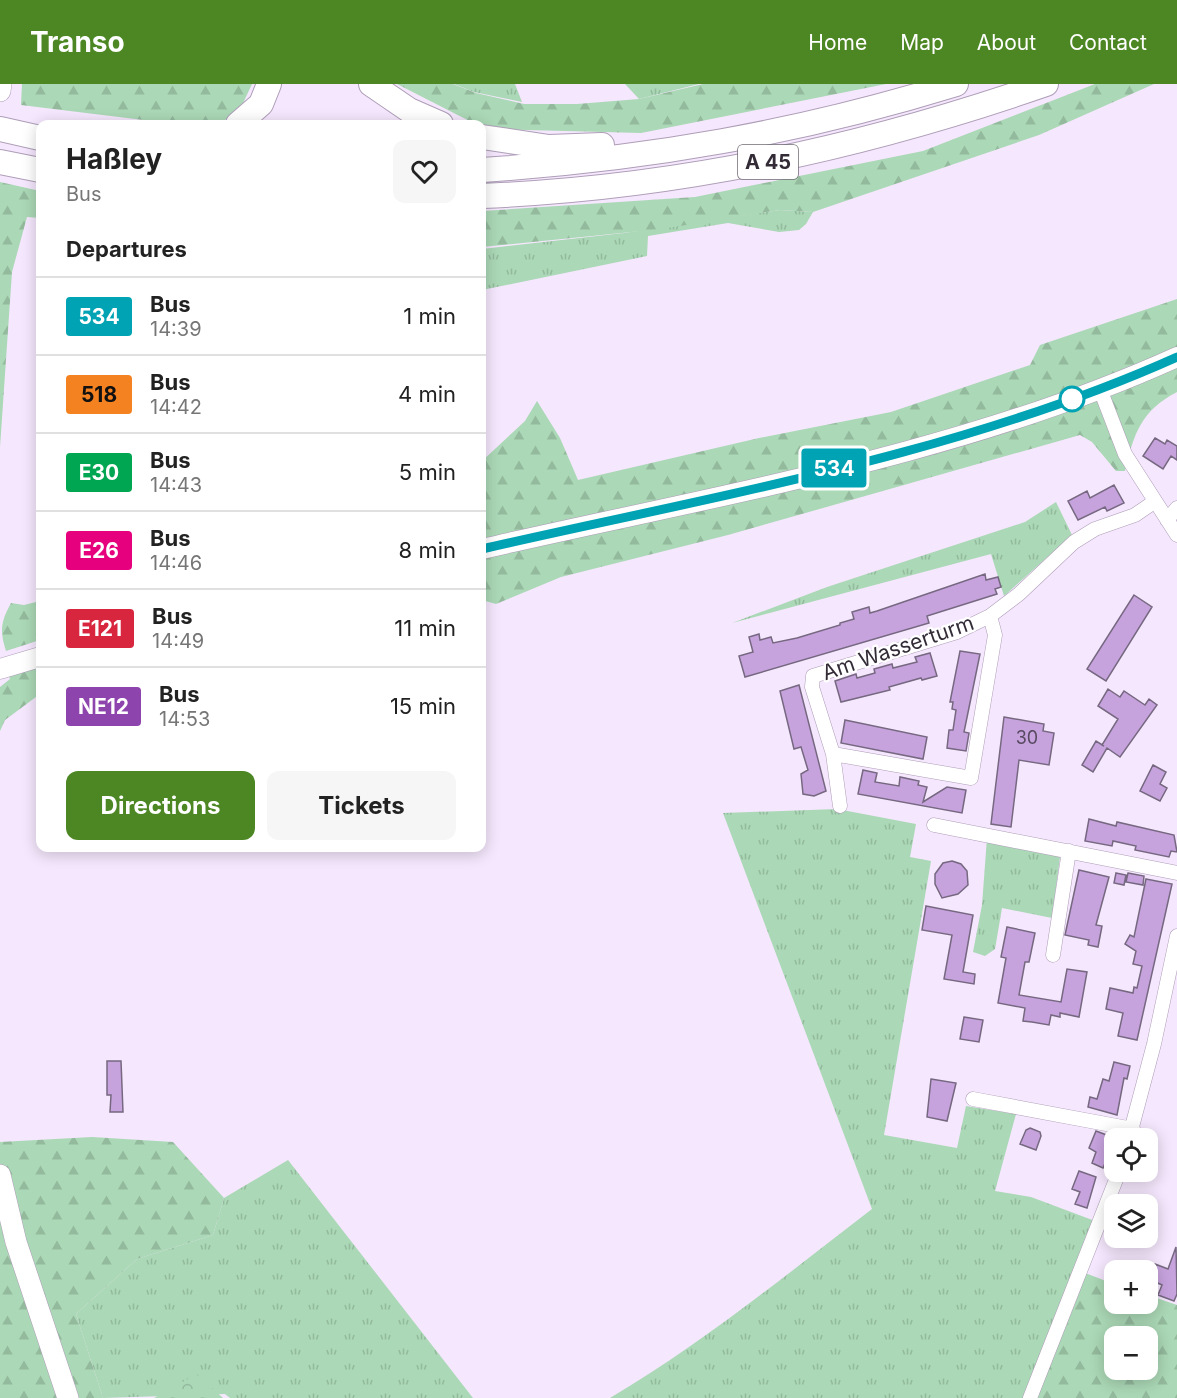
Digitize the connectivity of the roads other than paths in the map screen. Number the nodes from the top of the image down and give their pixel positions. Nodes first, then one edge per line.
1 (1, 84) edge
2 (269, 84) edge
3 (371, 84) edge
4 (956, 84) edge
5 (1046, 84) edge
6 (0, 91) edge
7 (243, 120) edge
8 (432, 120) edge
9 (6, 131) edge
10 (36, 137) edge
11 (486, 138) edge
12 (657, 154) junction
13 (3, 163) edge
14 (36, 169) edge
15 (486, 170) edge
16 (486, 196) edge
17 (1177, 357) edge
18 (1100, 389) junction
19 (1154, 502) junction
20 (1177, 508) edge
21 (1167, 520) junction
22 (1177, 535) edge
23 (486, 548) edge
24 (990, 616) junction
25 (36, 648) edge
26 (0, 656) edge
27 (36, 658) edge
28 (0, 669) edge
29 (833, 754) junction
30 (840, 806) dead end
31 (934, 825) dead end
32 (1069, 851) junction
33 (1177, 873) edge
34 (1177, 936) edge
35 (1053, 955) dead end
36 (973, 1099) dead end
37 (1104, 1128) edge
38 (1132, 1128) edge
39 (0, 1174) edge
40 (1115, 1182) edge
41 (68, 1398) edge
42 (1030, 1398) edge

1 - 6 main road
2 - 7 highway
3 - 8 highway
4 - 12 highway, A 45
5 - 16 highway, A 45
9 - 10 highway
11 - 12 highway
12 - 15 highway, A 45
13 - 14 highway
17 - 18 main road
18 - 19 street
18 - 23 main road
19 - 21 street
19 - 24 street, Am Wasserturm
20 - 21 street
21 - 22 street
24 - 29 street, Am Wasserturm
24 - 29 street, Am Wasserturm
25 - 26 main road
27 - 28 main road
29 - 30 street, Am Wasserturm
31 - 32 street
32 - 33 street
32 - 35 street
34 - 38 street
36 - 37 street
39 - 41 main road
40 - 42 street

